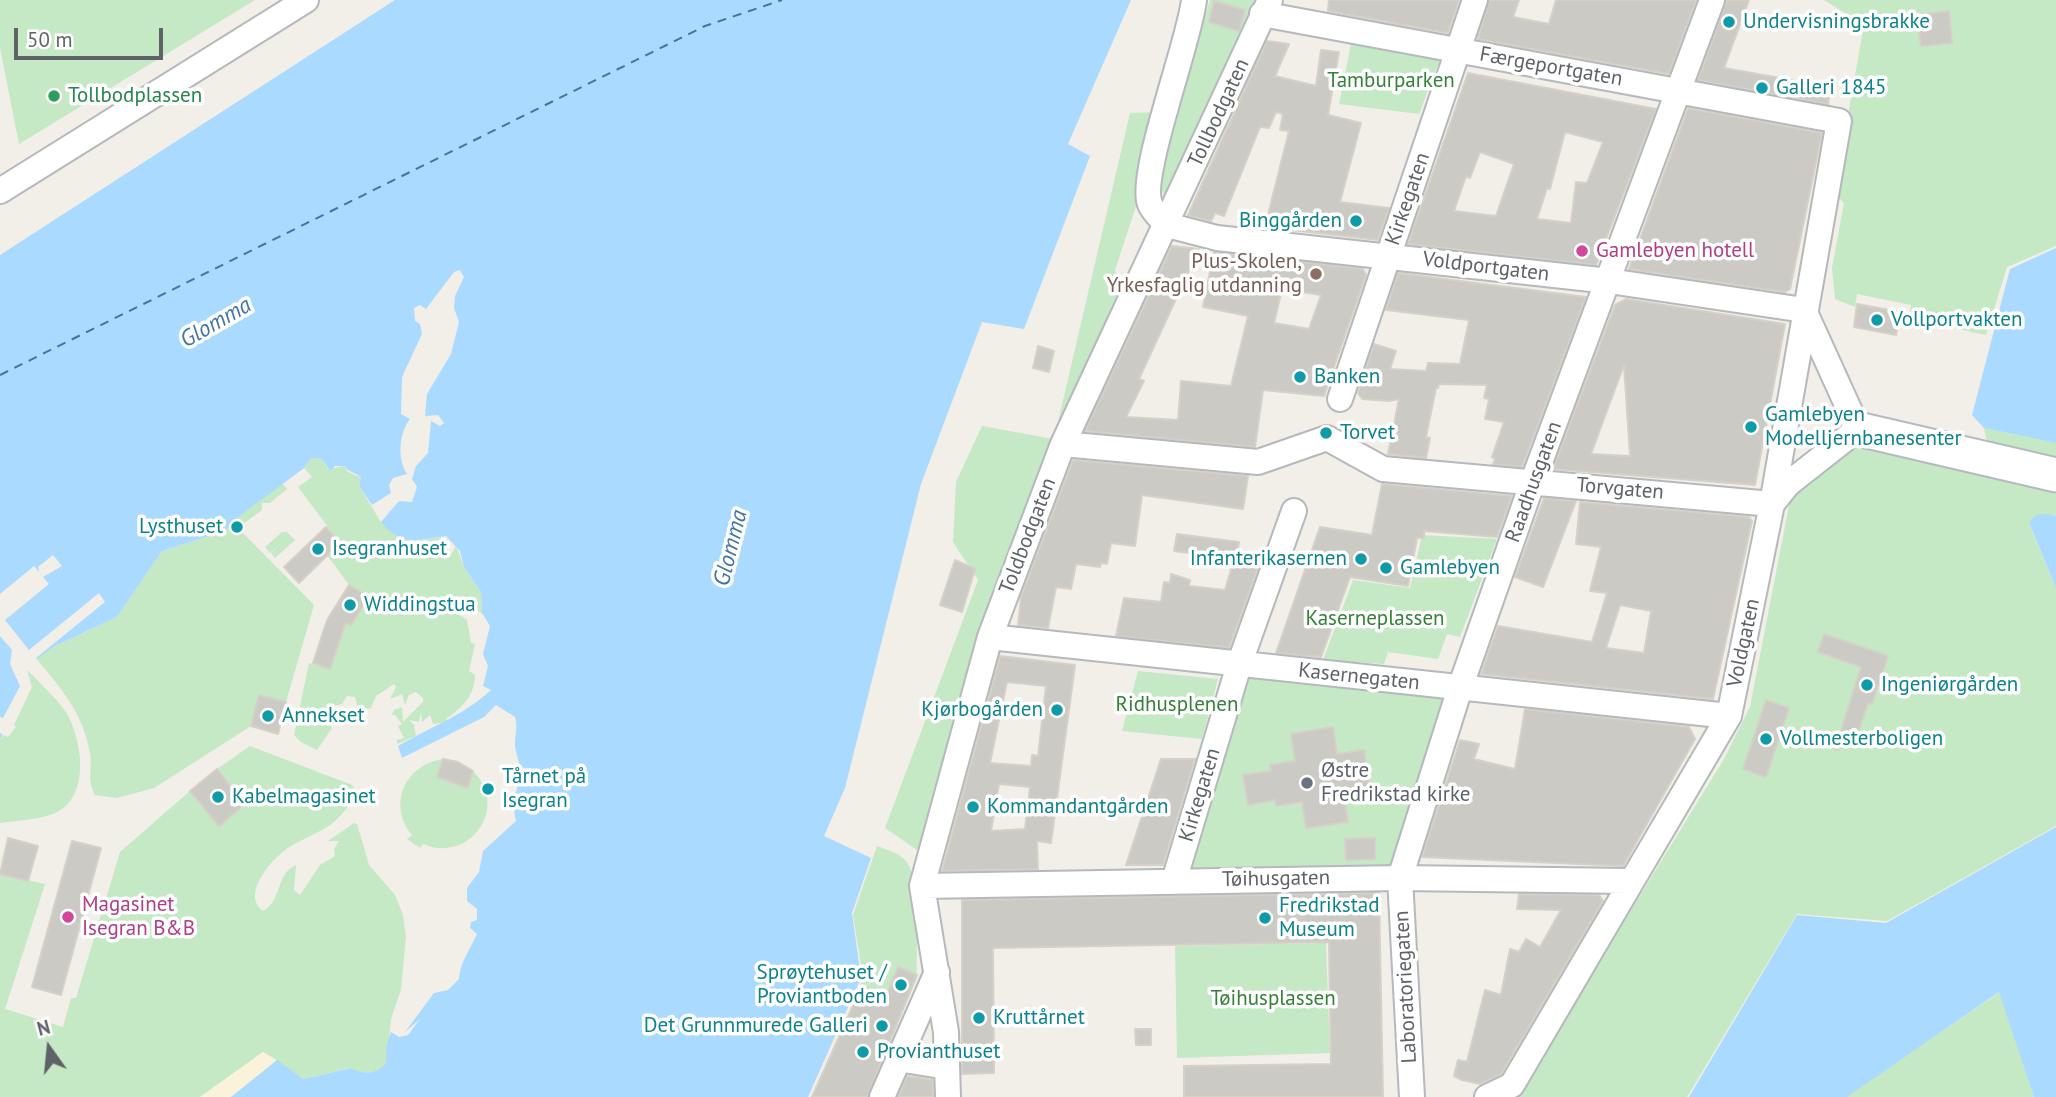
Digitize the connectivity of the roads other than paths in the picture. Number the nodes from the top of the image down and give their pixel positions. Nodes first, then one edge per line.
1 (306, 0) edge
2 (1194, 0) edge
3 (1475, 0) edge
4 (1712, 0) edge
5 (1266, 7) edge
6 (1459, 50) junction
7 (1678, 90) junction
8 (1839, 121) joint
9 (0, 191) edge
10 (1167, 225) junction
11 (1389, 256) junction
12 (1609, 281) junction
13 (1804, 310) junction
14 (1340, 398) dead end
15 (1858, 429) junction
16 (1063, 444) junction
17 (2056, 475) edge
18 (1533, 481) junction
19 (1772, 503) junction
20 (1294, 511) dead end
21 (990, 637) junction
22 (1240, 665) junction
23 (1460, 688) junction
24 (1729, 716) junction
25 (1400, 878) junction
26 (1174, 881) junction
27 (1630, 881) junction
28 (922, 886) junction
29 (937, 972) junction
30 (898, 1059) junction
31 (947, 1067) junction
32 (882, 1097) edge
33 (948, 1097) edge
34 (1412, 1097) edge
35 (1487, 1097) edge

1 - 9 street
2 - 10 street
3 - 6 street, Kirkegaten
4 - 7 street, Raadhusgaten
5 - 6 street, Færgeportgaten
5 - 10 street, Tollbodgaten
6 - 7 street, Færgeportgaten
6 - 11 street, Kirkegaten
7 - 8 street, Færgeportgaten
7 - 12 street, Raadhusgaten
8 - 13 street, Voldgaten
10 - 11 street, Voldportgaten
10 - 16 street, Toldbodgaten
11 - 12 street, Voldportgaten
11 - 14 street, Kirkegaten
12 - 13 street, Voldportgaten
12 - 18 street, Raadhusgaten
13 - 15 street
13 - 19 street, Voldgaten
15 - 17 street
15 - 19 street
16 - 18 street, Torvgaten
16 - 21 street, Toldbodgaten
18 - 19 street, Torvgaten
18 - 23 street, Raadhusgaten
19 - 24 street, Voldgaten
20 - 22 street, Kirkegaten
21 - 22 street, Kasernegaten
21 - 28 street, Toldbodgaten
22 - 23 street, Kasernegaten
22 - 26 street, Kirkegaten
23 - 24 street, Kasernegaten
23 - 25 street, Raadhusgaten
24 - 27 street, Voldgaten
25 - 26 street, Tøihusgaten
25 - 27 street, Tøihusgaten
25 - 34 street, Laboratoriegaten
26 - 28 street, Tøihusgaten
27 - 35 street, Voldgaten
28 - 29 street, Toldbodgaten
29 - 30 street
29 - 31 street, Toldbodgaten
30 - 31 street
30 - 32 street
31 - 33 street, Toldbodgaten

